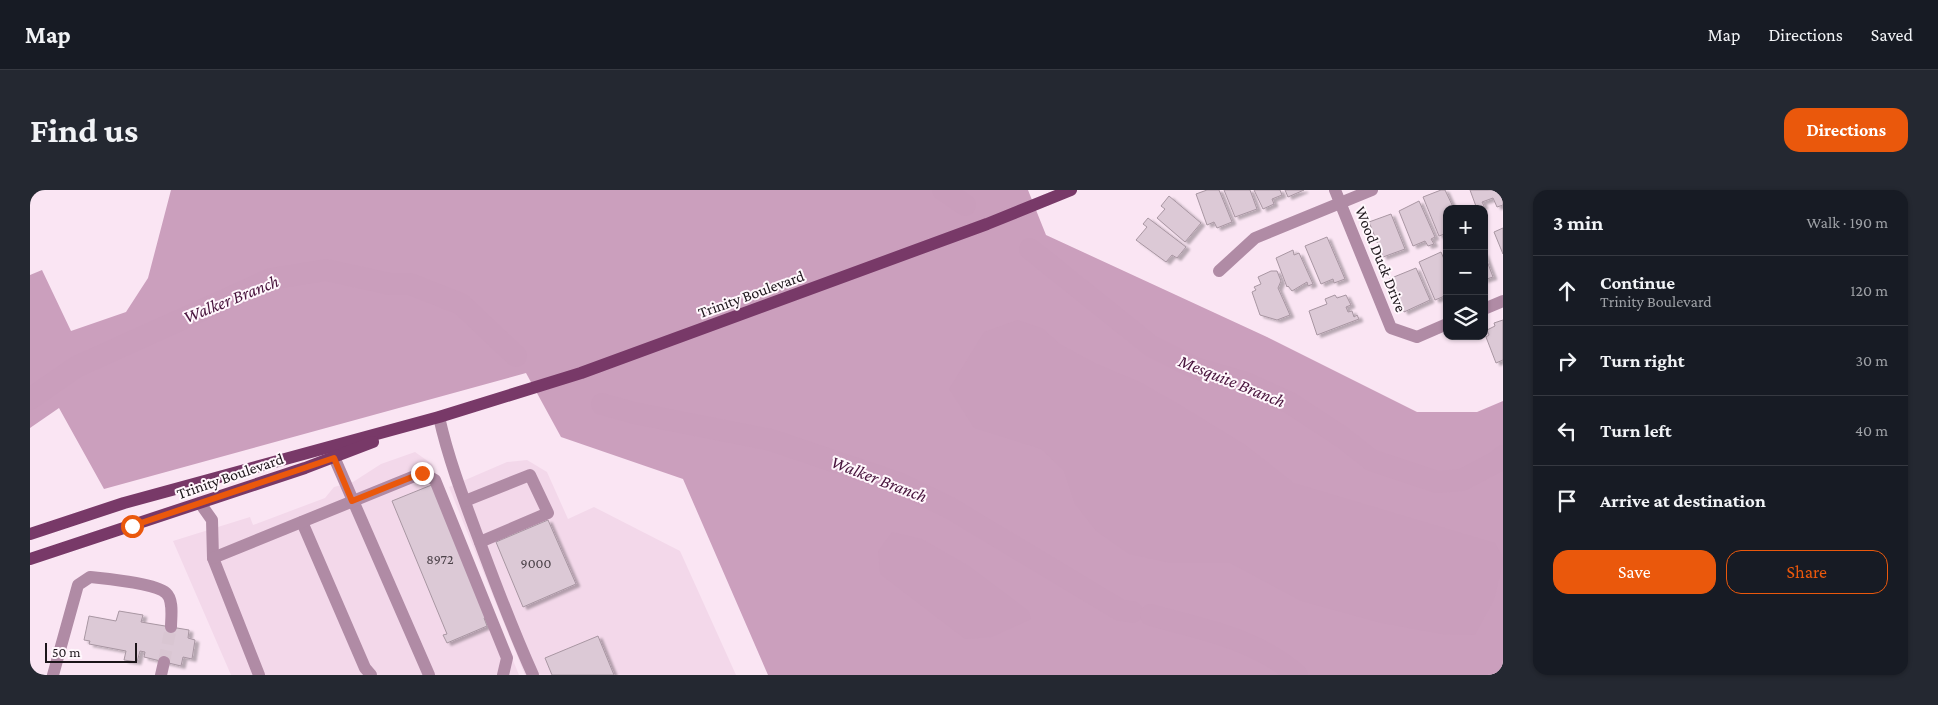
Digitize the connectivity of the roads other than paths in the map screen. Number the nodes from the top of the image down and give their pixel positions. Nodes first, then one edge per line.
1 (1071, 190) edge
2 (1335, 190) edge
3 (1372, 190) edge
4 (1340, 203) junction
5 (1218, 271) dead end
6 (1503, 301) edge
7 (1488, 307) edge
8 (1443, 326) edge
9 (439, 417) junction
10 (334, 458) junction
11 (352, 501) junction
12 (465, 501) junction
13 (200, 503) junction
14 (302, 522) junction
15 (30, 534) edge
16 (480, 542) junction
17 (213, 558) junction
18 (30, 559) edge
19 (171, 627) tunnel mouth
20 (164, 662) tunnel mouth
21 (53, 675) edge
22 (161, 675) edge
23 (259, 675) edge
24 (371, 675) edge
25 (429, 675) edge
26 (504, 675) edge
27 (533, 675) edge

1 - 9 main road, Trinity Boulevard
2 - 4 street, Wood Duck Drive
3 - 4 street
4 - 5 street
4 - 8 street, Wood Duck Drive
6 - 7 street
9 - 10 main road, Trinity Boulevard
9 - 12 street
9 - 15 main road, Trinity Boulevard
10 - 11 street
10 - 13 main road, Trinity Boulevard
11 - 14 street
11 - 25 street
11 - 26 street
12 - 16 street
12 - 16 street
13 - 17 street
13 - 18 main road, Trinity Boulevard
14 - 17 street
14 - 24 street
16 - 27 street
17 - 23 street
19 - 21 street
20 - 22 street

